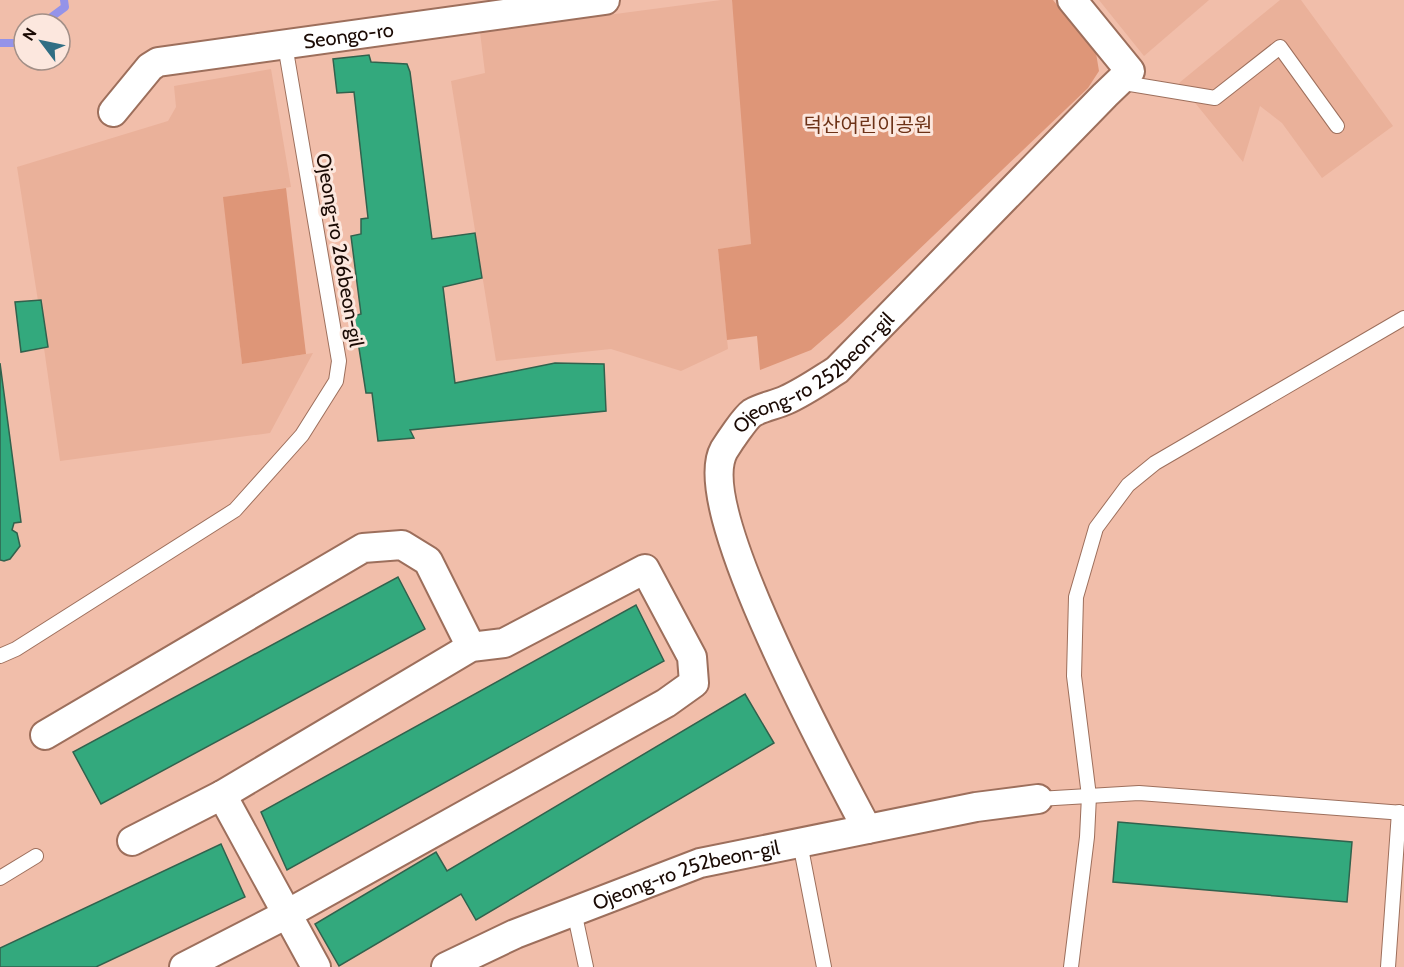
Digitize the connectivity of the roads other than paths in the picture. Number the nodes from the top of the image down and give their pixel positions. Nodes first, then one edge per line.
1 (605, 0) edge
2 (1072, 0) edge
3 (285, 45) junction
4 (1118, 82) junction
5 (113, 112) dead end
6 (1337, 126) dead end
7 (1404, 318) edge
8 (471, 647) junction
9 (0, 656) edge
10 (45, 735) dead end
11 (222, 795) junction
12 (1089, 796) junction
13 (1038, 799) joint
14 (1401, 812) edge
15 (867, 829) junction
16 (132, 841) dead end
17 (800, 843) junction
18 (36, 856) dead end
19 (1399, 870) edge
20 (0, 878) edge
21 (574, 911) junction
22 (287, 914) junction
23 (184, 967) edge
24 (316, 967) edge
25 (446, 967) edge
26 (586, 967) edge
27 (824, 967) edge
28 (1071, 967) edge
29 (1388, 967) edge

1 - 3 street, Seongo-ro
2 - 4 street
3 - 5 street, Seongo-ro
3 - 9 lane, Ojeong-ro 266beon-gil
4 - 6 lane
4 - 15 street, Ojeong-ro 252beon-gil
7 - 12 lane
8 - 10 street
8 - 11 street
8 - 22 street
11 - 16 street
11 - 22 street
12 - 13 lane
12 - 14 lane
12 - 28 lane
13 - 15 street, Ojeong-ro 252beon-gil
14 - 19 lane
15 - 17 street, Ojeong-ro 252beon-gil
17 - 21 street, Ojeong-ro 252beon-gil
17 - 27 lane, Ojeong-ro 252beon-gil
18 - 20 lane
19 - 29 lane
21 - 25 street, Ojeong-ro 252beon-gil
21 - 26 lane, Ojeong-ro 252beon-gil
22 - 23 street
22 - 24 street

